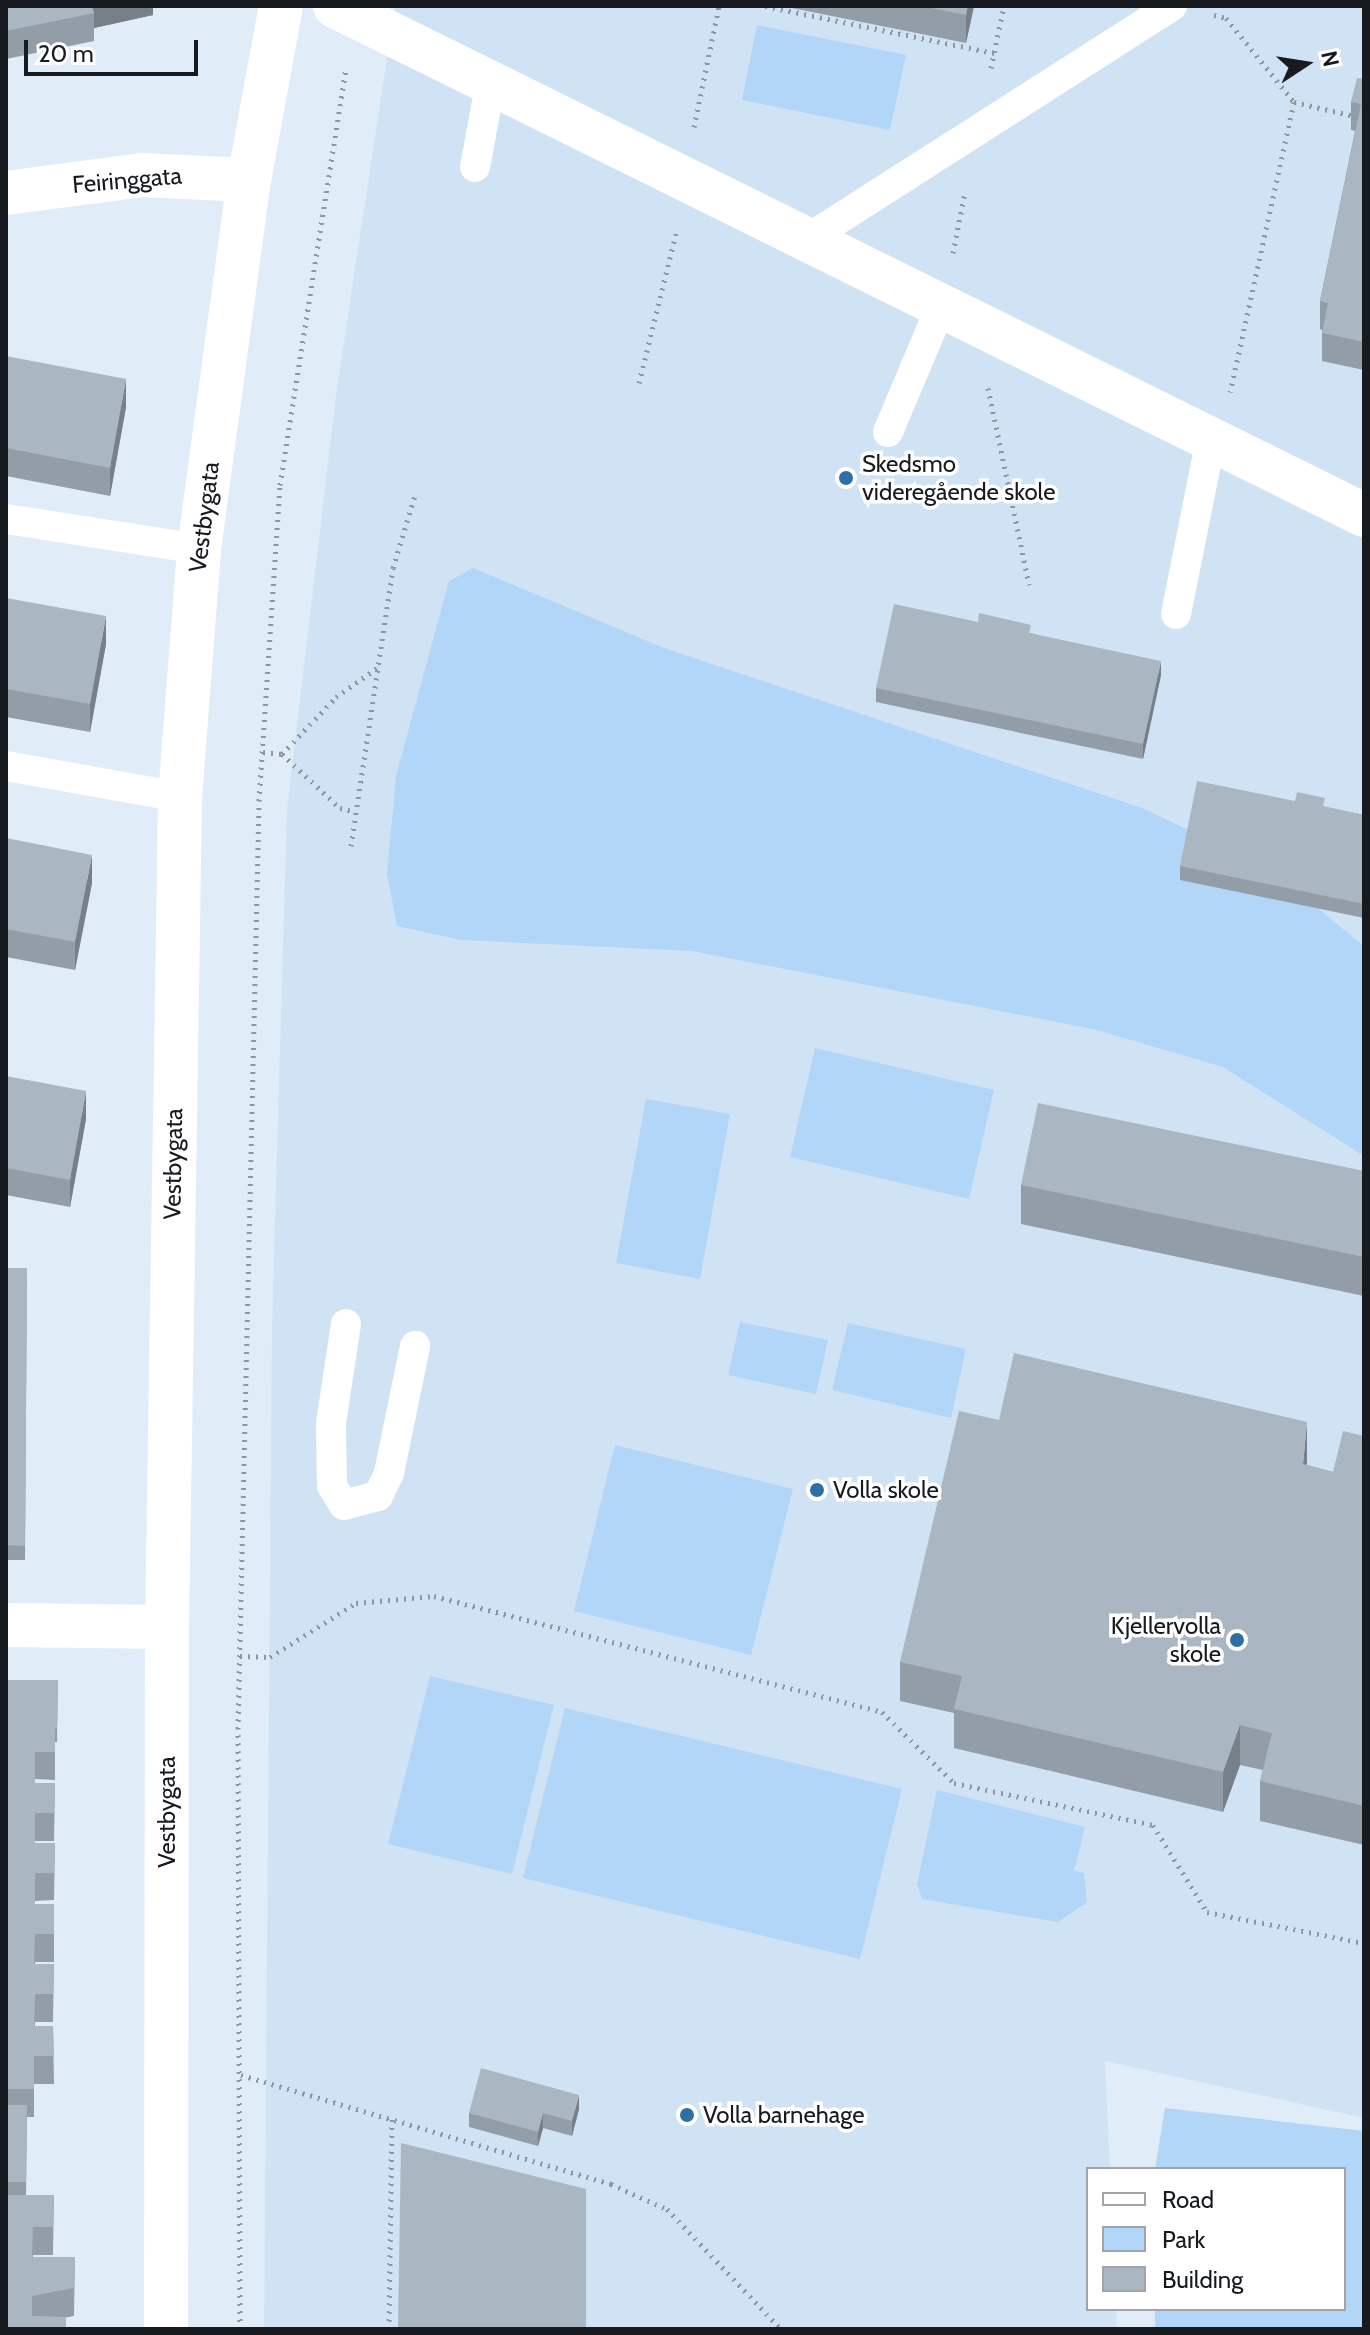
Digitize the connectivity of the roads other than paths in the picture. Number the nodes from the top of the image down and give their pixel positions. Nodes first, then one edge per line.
1 (281, 6) edge
2 (335, 6) edge
3 (1172, 6) edge
4 (491, 81) junction
5 (475, 167) dead end
6 (249, 180) junction
7 (6, 193) edge
8 (809, 238) junction
9 (958, 313) junction
10 (888, 432) dead end
11 (1215, 440) junction
12 (1364, 515) edge
13 (6, 519) edge
14 (199, 549) junction
15 (1176, 614) dead end
16 (6, 766) edge
17 (180, 797) junction
18 (346, 1324) dead end
19 (415, 1346) dead end
20 (6, 1625) edge
21 (167, 1627) junction
22 (166, 2329) edge

1 - 6 street, Vestbygata
2 - 4 street
3 - 8 lane
4 - 5 lane
4 - 8 street
6 - 7 street, Feiringgata
6 - 14 street, Vestbygata
8 - 9 street
9 - 10 lane
9 - 11 street
11 - 12 street
11 - 15 lane
13 - 14 lane
14 - 17 street, Vestbygata
16 - 17 lane
17 - 21 street, Vestbygata
18 - 19 lane
20 - 21 street
21 - 22 street, Vestbygata

